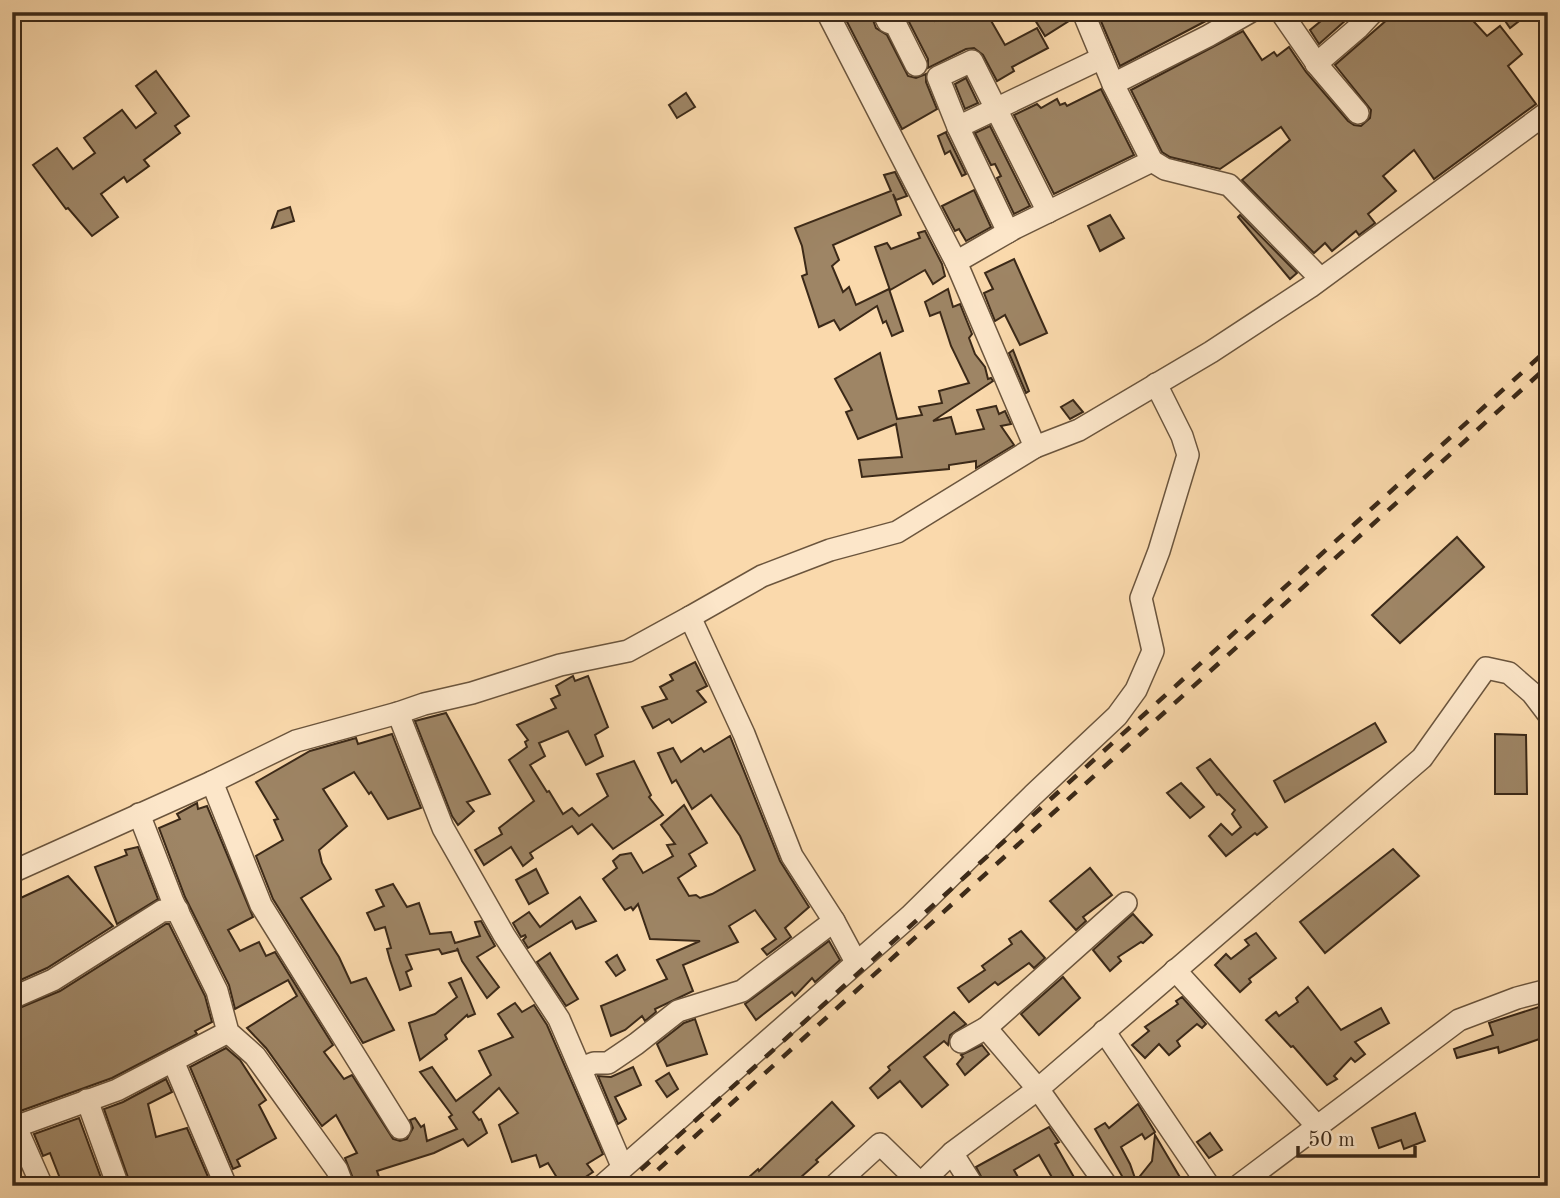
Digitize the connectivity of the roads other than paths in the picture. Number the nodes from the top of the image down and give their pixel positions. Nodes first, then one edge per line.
1 (827, 12) edge
2 (883, 12) edge
3 (1083, 12) edge
4 (1250, 12) edge
5 (1281, 12) edge
6 (1373, 12) edge
7 (1102, 58) junction
8 (1316, 64) junction
9 (916, 65) dead end
10 (1113, 84) junction
11 (995, 109) junction
12 (1548, 112) edge
13 (1358, 113) dead end
14 (958, 127) junction
15 (1152, 161) junction
16 (1048, 212) junction
17 (1008, 232) junction
18 (956, 262) junction
19 (1320, 278) junction
20 (1156, 384) junction
21 (1035, 447) junction
22 (691, 617) junction
23 (398, 713) junction
24 (1548, 714) edge
25 (212, 782) junction
26 (139, 814) junction
27 (12, 872) edge
28 (1126, 903) dead end
29 (178, 910) junction
30 (834, 921) junction
31 (856, 962) junction
32 (1175, 970) junction
33 (1548, 990) edge
34 (12, 998) edge
35 (986, 1028) junction
36 (1104, 1031) junction
37 (228, 1032) junction
38 (961, 1042) dead end
39 (173, 1061) junction
40 (581, 1068) junction
41 (1038, 1089) junction
42 (87, 1100) junction
43 (1317, 1126) junction
44 (14, 1128) edge
45 (400, 1128) dead end
46 (952, 1153) junction
47 (622, 1166) junction
48 (919, 1184) edge
49 (43, 1186) edge
50 (118, 1186) edge
51 (226, 1186) edge
52 (343, 1186) edge
53 (602, 1186) edge
54 (834, 1186) edge
55 (973, 1186) edge
56 (1107, 1186) edge
57 (1209, 1186) edge
58 (1238, 1186) edge

1 - 18 street
2 - 9 street
3 - 7 street
4 - 10 street
5 - 8 street
6 - 8 street
7 - 10 street
7 - 11 street
8 - 13 street
10 - 15 street
11 - 14 street
11 - 14 street
11 - 16 street
12 - 19 street
14 - 17 street
15 - 16 street
15 - 19 street
16 - 17 street
17 - 18 street
18 - 21 street
19 - 20 street
20 - 21 street
20 - 31 street
21 - 22 street
22 - 23 street
22 - 30 street
23 - 25 street
23 - 40 street
24 - 32 street
25 - 26 street
25 - 45 street
26 - 27 street
26 - 29 street
28 - 35 street
29 - 34 street
29 - 37 street
30 - 31 street
30 - 40 street
31 - 47 street
32 - 36 street
32 - 43 street
33 - 43 street
35 - 38 street
35 - 41 street
36 - 41 street
36 - 57 street
37 - 39 street
37 - 52 street
39 - 42 street
39 - 51 street
40 - 47 street
41 - 46 street
41 - 56 street
42 - 44 street
42 - 50 street
43 - 58 street
44 - 49 street
46 - 48 street
46 - 55 street
47 - 53 street
48 - 54 street

